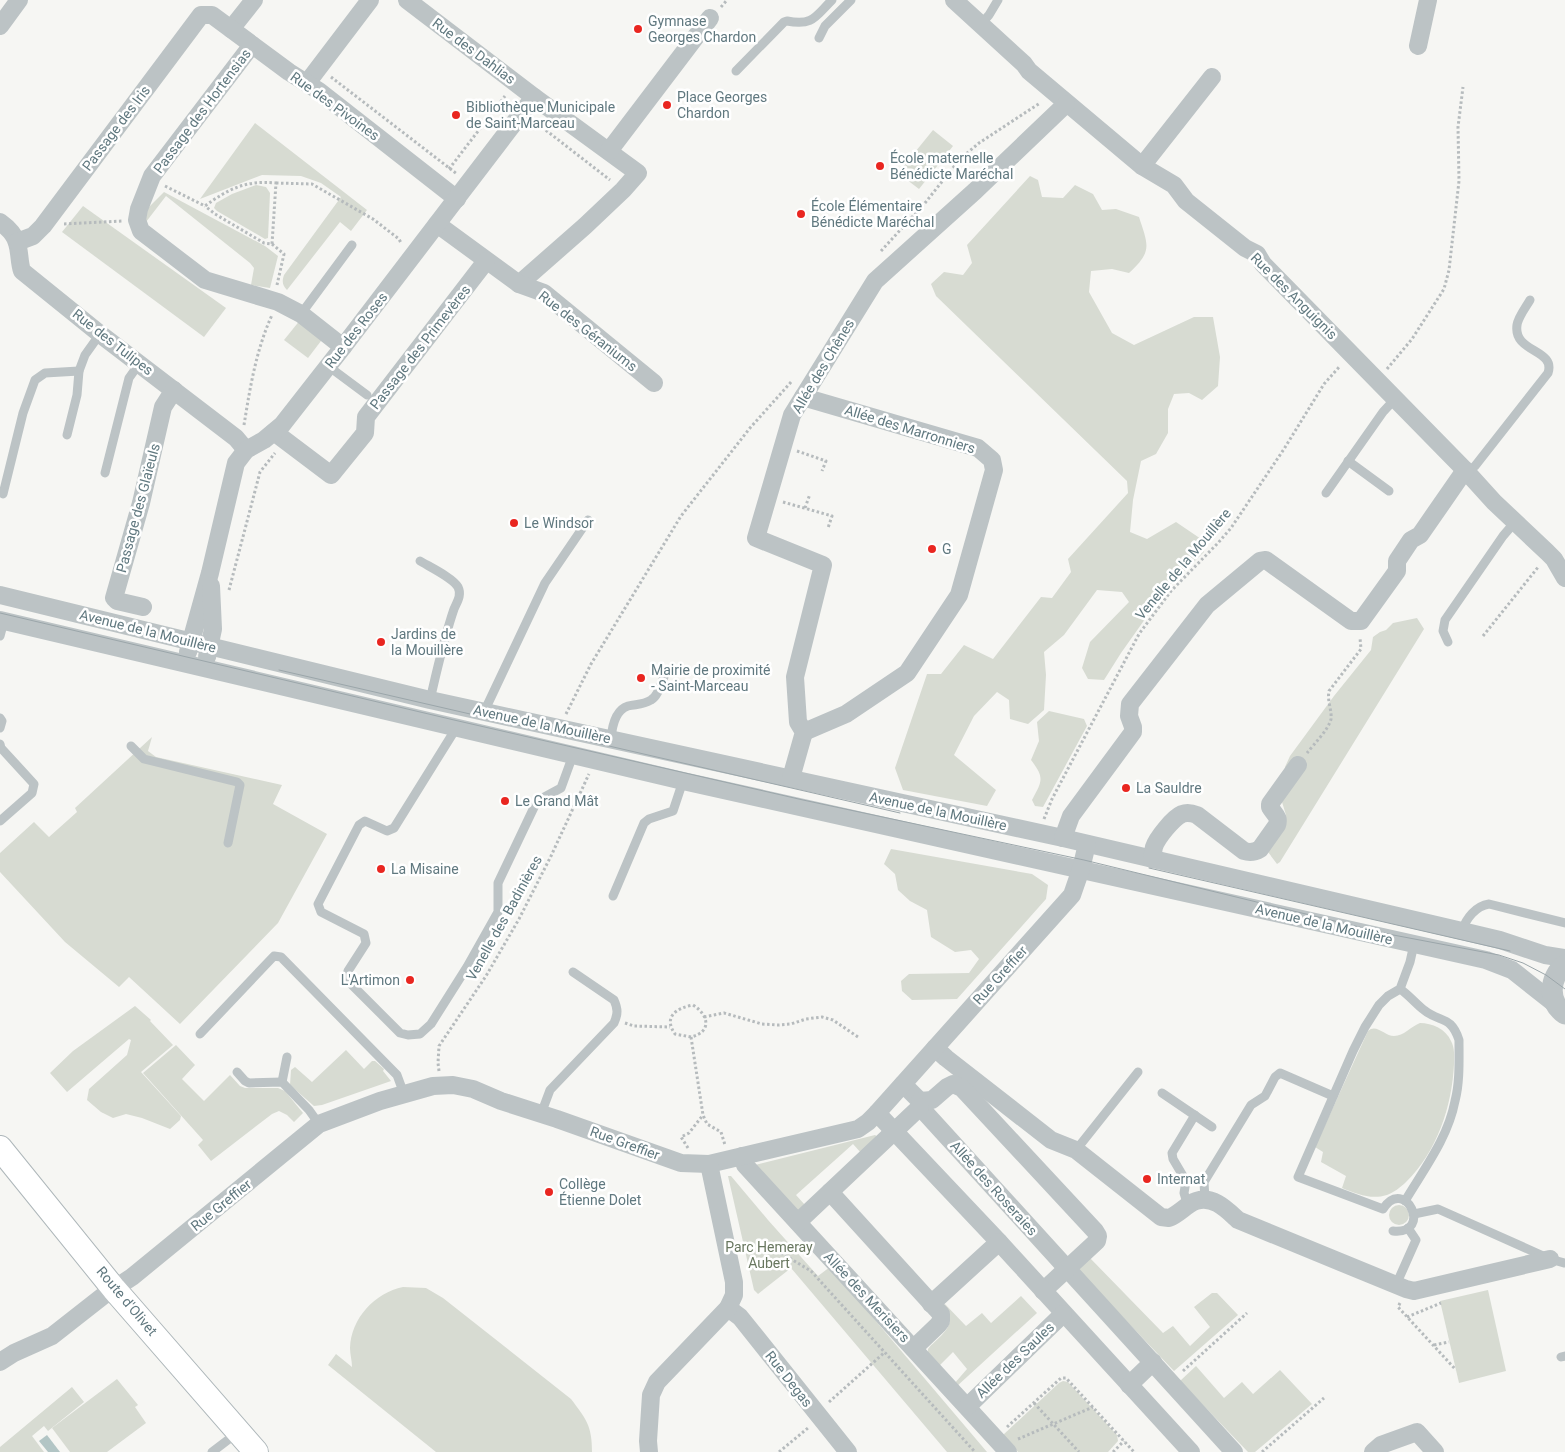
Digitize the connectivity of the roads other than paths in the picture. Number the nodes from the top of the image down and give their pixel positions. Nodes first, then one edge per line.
1 (20, 0) edge
2 (254, 0) edge
3 (370, 0) edge
4 (407, 0) edge
5 (832, 0) edge
6 (851, 0) edge
7 (954, 0) edge
8 (998, 0) edge
9 (1428, 0) edge
10 (212, 15) joint
11 (710, 18) dead end
12 (981, 24) junction
13 (0, 26) edge
14 (231, 29) junction
15 (819, 38) dead end
16 (252, 45) junction
17 (1418, 46) dead end
18 (736, 71) dead end
19 (1212, 77) dead end
20 (307, 83) junction
21 (534, 97) junction
22 (1066, 104) junction
23 (609, 151) junction
24 (1142, 166) junction
25 (638, 172) joint
26 (457, 199) junction
27 (0, 222) edge
28 (437, 224) junction
29 (17, 242) junction
30 (352, 245) dead end
31 (486, 261) junction
32 (519, 284) junction
33 (1530, 300) dead end
34 (301, 314) junction
35 (100, 334) junction
36 (343, 347) junction
37 (139, 364) junction
38 (328, 366) junction
39 (79, 371) junction
40 (654, 384) dead end
41 (174, 390) junction
42 (367, 395) dead end
43 (803, 397) junction
44 (1395, 399) junction
45 (67, 435) dead end
46 (280, 437) junction
47 (246, 450) junction
48 (1348, 461) junction
49 (1466, 471) junction
50 (105, 474) dead end
51 (1389, 491) dead end
52 (1326, 493) dead end
53 (3, 494) dead end
54 (588, 520) dead end
55 (1515, 522) junction
56 (420, 561) dead end
57 (210, 574) junction
58 (1565, 578) edge
59 (0, 595) edge
60 (143, 607) dead end
61 (1, 626) edge
62 (191, 642) junction
63 (1448, 642) dead end
64 (213, 647) junction
65 (186, 664) junction
66 (208, 669) junction
67 (664, 677) dead end
68 (430, 700) junction
69 (484, 712) junction
70 (0, 718) edge
71 (455, 726) junction
72 (0, 728) edge
73 (804, 732) junction
74 (611, 739) junction
75 (0, 744) edge
76 (131, 746) dead end
77 (573, 755) junction
78 (1298, 766) road end
79 (791, 778) junction
80 (683, 781) junction
81 (0, 821) edge
82 (1063, 838) junction
83 (228, 843) dead end
84 (1087, 844) junction
85 (1152, 859) junction
86 (1081, 869) junction
87 (613, 896) dead end
88 (1565, 923) edge
89 (1462, 931) junction
90 (1414, 944) junction
91 (1565, 958) edge
92 (1565, 965) edge
93 (573, 972) dead end
94 (1400, 989) junction
95 (1560, 1009) edge
96 (200, 1034) dead end
97 (936, 1048) junction
98 (286, 1057) dead end
99 (237, 1072) dead end
100 (1138, 1072) dead end
101 (282, 1082) junction
102 (903, 1084) junction
103 (1162, 1092) dead end
104 (404, 1094) junction
105 (1333, 1096) junction
106 (920, 1104) junction
107 (877, 1113) junction
108 (541, 1114) junction
109 (1195, 1115) junction
110 (318, 1124) junction
111 (1212, 1127) dead end
112 (895, 1131) junction
113 (0, 1148) edge
114 (1076, 1150) junction
115 (742, 1156) junction
116 (709, 1164) junction
117 (830, 1192) junction
118 (1204, 1200) junction
119 (1406, 1201) junction
120 (1188, 1206) junction
121 (1414, 1214) junction
122 (798, 1222) junction
123 (1408, 1228) junction
124 (1393, 1231) dead end
125 (998, 1242) junction
126 (1561, 1263) edge
127 (1067, 1268) junction
128 (1401, 1287) junction
129 (114, 1289) junction
130 (1043, 1291) junction
131 (931, 1304) junction
132 (728, 1308) junction
133 (1063, 1314) junction
134 (914, 1348) junction
135 (0, 1362) edge
136 (1153, 1362) junction
137 (1129, 1385) junction
138 (968, 1406) junction
139 (239, 1432) junction
140 (212, 1452) edge
141 (256, 1452) edge
142 (649, 1452) edge
143 (848, 1452) edge
144 (1008, 1452) edge
145 (1190, 1452) edge
146 (1234, 1452) edge
147 (1373, 1452) edge
148 (1435, 1452) edge

1 - 13 street
2 - 14 street
3 - 20 street
4 - 21 street, Rue des Dahlias
5 - 18 lane
6 - 15 lane
7 - 12 street, Rue des Anguignis
8 - 12 lane
9 - 17 street
10 - 14 street, Rue des Pivoines
10 - 29 street, Passage des Iris
11 - 23 street
12 - 22 street, Rue des Anguignis
14 - 16 street, Rue des Pivoines
16 - 20 street, Rue des Pivoines
16 - 34 street, Passage des Hortensias
19 - 24 street
20 - 26 street, Rue des Pivoines
21 - 23 street, Rue des Dahlias
21 - 26 street, Rue des Roses
22 - 24 street, Rue des Anguignis
22 - 43 street, Allée des Chênes
23 - 25 street, Rue des Dahlias
24 - 44 street, Rue des Anguignis
25 - 32 street, Rue des Géraniums
26 - 28 street, Rue des Roses
27 - 29 street
28 - 31 street, Rue des Géraniums
28 - 36 street, Rue des Roses
29 - 35 street, Rue des Tulipes
30 - 34 lane
31 - 32 street, Rue des Géraniums
31 - 46 street, Passage des Primevères
32 - 40 street, Rue des Géraniums
33 - 49 lane
34 - 36 street
35 - 37 street, Rue des Tulipes
35 - 39 lane
36 - 38 street, Rue des Roses
37 - 41 street, Rue des Tulipes
37 - 50 lane
38 - 42 lane
38 - 46 street, Rue des Roses
39 - 45 lane
39 - 53 lane
41 - 47 street, Rue des Tulipes
41 - 60 street, Passage des Glaïeuls
43 - 73 street, Allée des Chênes
43 - 73 street, Allée des Marronniers
44 - 48 lane
44 - 49 street, Rue des Anguignis
46 - 47 street, Rue des Roses
47 - 57 street
48 - 51 lane
48 - 52 lane
49 - 55 street, Rue des Anguignis
49 - 82 street
54 - 69 lane
55 - 58 street, Rue des Anguignis
55 - 63 lane
56 - 68 lane
57 - 62 street
57 - 64 street
59 - 62 street, Avenue de la Mouillère
61 - 65 street, Avenue de la Mouillère
62 - 64 street, Avenue de la Mouillère
62 - 65 street
64 - 66 street
64 - 68 street, Avenue de la Mouillère
65 - 66 street, Avenue de la Mouillère
66 - 71 street, Avenue de la Mouillère
67 - 74 lane
68 - 69 street, Avenue de la Mouillère
69 - 74 street, Avenue de la Mouillère
70 - 72 lane
71 - 77 street, Avenue de la Mouillère
71 - 77 lane
73 - 79 street
74 - 79 street, Avenue de la Mouillère
75 - 81 lane
76 - 83 lane
77 - 80 street, Avenue de la Mouillère
78 - 85 street
79 - 82 street, Avenue de la Mouillère
80 - 86 street, Avenue de la Mouillère
80 - 87 lane
82 - 84 street, Avenue de la Mouillère
84 - 85 street, Avenue de la Mouillère
84 - 86 street
85 - 89 street, Avenue de la Mouillère
86 - 90 street, Avenue de la Mouillère
86 - 97 street, Rue Greffier
88 - 89 lane
89 - 91 street, Avenue de la Mouillère
90 - 94 lane
90 - 95 street, Avenue de la Mouillère
92 - 95 street
93 - 108 lane
94 - 105 lane
94 - 119 lane
96 - 104 lane
97 - 102 street, Rue Greffier
97 - 114 street
98 - 101 lane
99 - 101 lane
100 - 114 lane
101 - 110 lane
102 - 106 street, Allée des Roseraies
102 - 107 street, Rue Greffier
103 - 109 lane
104 - 108 street, Rue Greffier
104 - 110 street, Rue Greffier
105 - 118 lane
105 - 119 lane
106 - 112 street
106 - 127 street, Allée des Roseraies
106 - 127 street
107 - 112 street
107 - 115 street, Rue Greffier
108 - 116 street, Rue Greffier
109 - 111 lane
109 - 120 lane
110 - 129 street, Rue Greffier
112 - 117 street
112 - 125 street
113 - 129 main road, Route d'Olivet
114 - 120 street
115 - 116 street, Rue Greffier
115 - 122 street, Allée des Merisiers
116 - 132 street
117 - 122 street
117 - 131 street, Allée des Merisiers
118 - 120 street
118 - 128 street
119 - 121 lane
121 - 123 lane
121 - 126 lane
122 - 134 street, Allée des Merisiers
123 - 124 lane
123 - 128 lane
125 - 130 street
125 - 131 street
126 - 128 street
127 - 130 street
127 - 136 street, Allée des Roseraies
129 - 135 street, Rue Greffier
129 - 139 main road, Route d'Olivet
130 - 133 street
131 - 134 street, Allée des Merisiers
132 - 142 street
132 - 143 street, Rue Degas
133 - 137 street
133 - 138 street, Allée des Saules
134 - 138 street, Allée des Merisiers
136 - 137 street
136 - 146 street, Allée des Roseraies
137 - 145 street
138 - 144 street, Allée des Merisiers
139 - 140 lane
139 - 141 main road, Route d'Olivet
147 - 148 street

